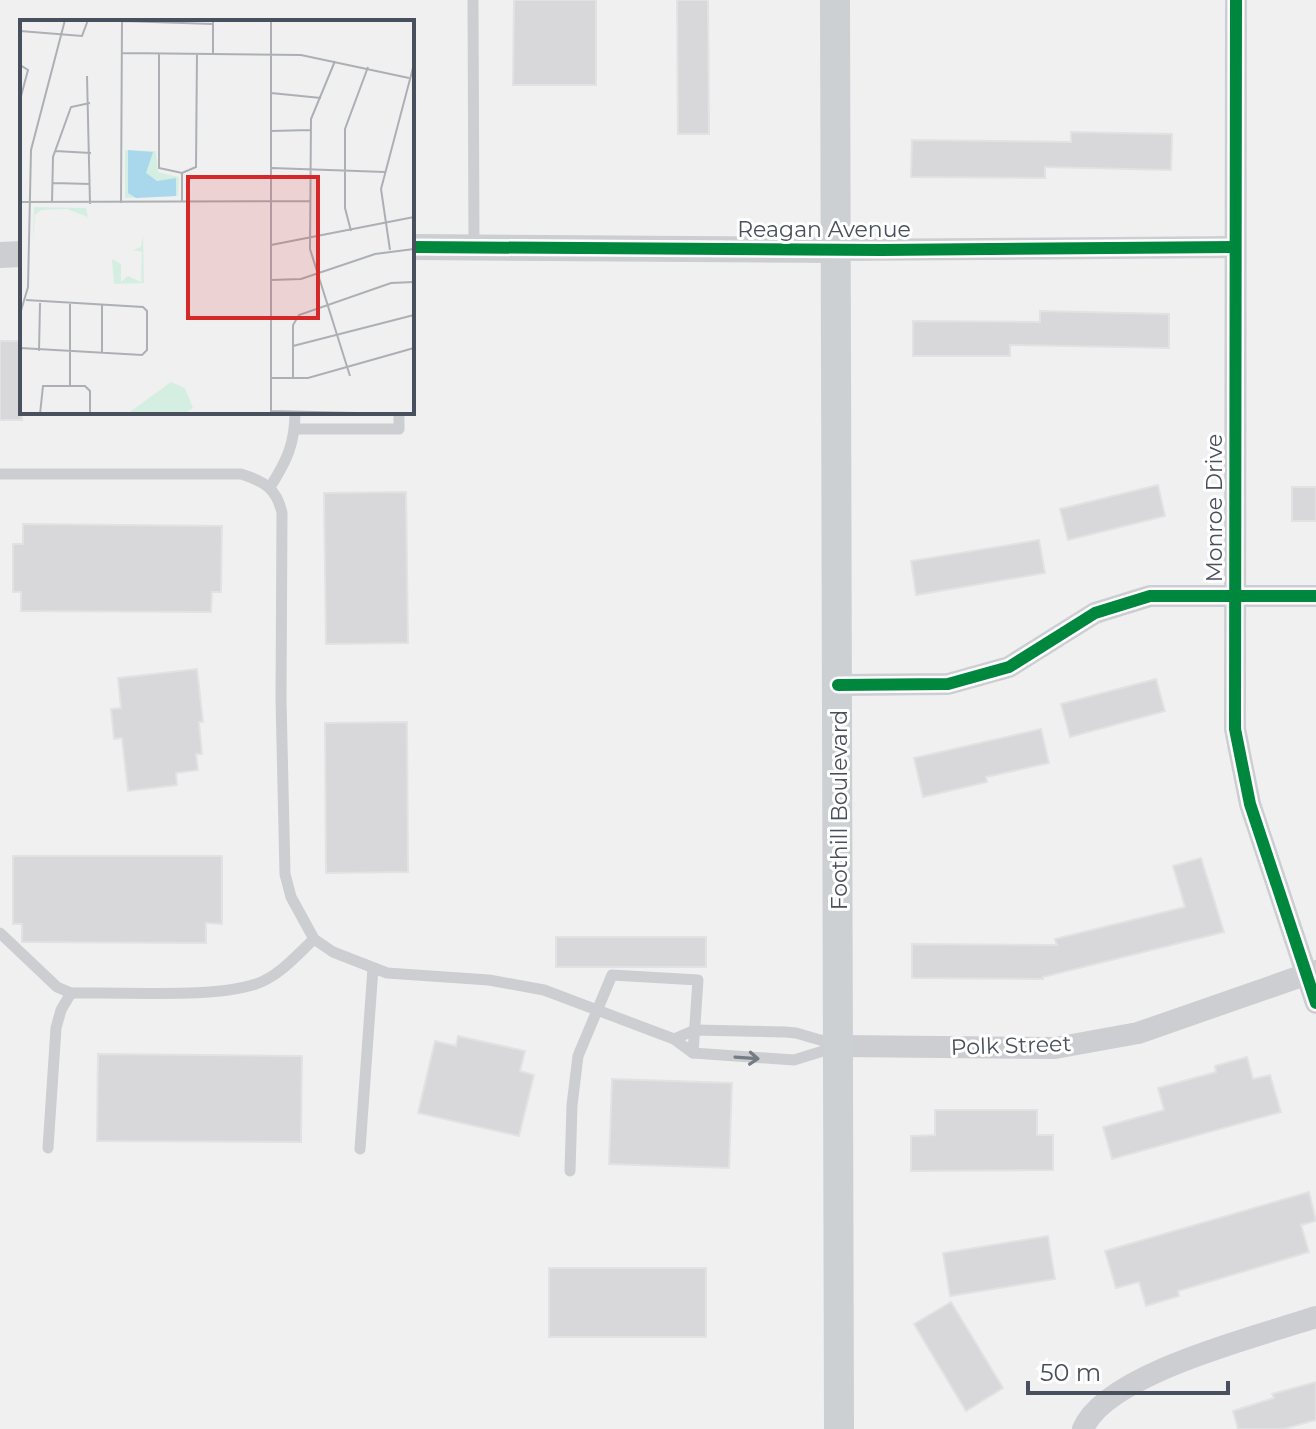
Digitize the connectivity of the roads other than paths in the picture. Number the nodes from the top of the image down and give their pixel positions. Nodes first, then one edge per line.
1 (473, 0) edge
2 (835, 0) edge
3 (1236, 0) edge
4 (414, 247) edge
5 (474, 247) junction
6 (1235, 247) junction
7 (836, 250) junction
8 (20, 254) edge
9 (0, 255) edge
10 (295, 414) edge
11 (399, 414) edge
12 (295, 429) junction
13 (0, 474) edge
14 (270, 487) junction
15 (1233, 596) junction
16 (1316, 596) edge
17 (838, 685) junction
18 (0, 933) edge
19 (314, 939) junction
20 (373, 968) junction
21 (1311, 972) edge
22 (71, 993) junction
23 (1316, 1003) edge
24 (596, 1009) junction
25 (695, 1030) junction
26 (674, 1039) junction
27 (840, 1046) junction
28 (693, 1053) junction
29 (48, 1148) dead end
30 (360, 1149) dead end
31 (570, 1171) dead end
32 (1316, 1317) edge
33 (839, 1429) edge
34 (1083, 1429) edge

1 - 5 lane
2 - 7 main road, Foothill Boulevard
3 - 6 street, Monroe Drive
4 - 5 street, Reagan Avenue
5 - 7 street, Reagan Avenue
6 - 7 street, Reagan Avenue
6 - 15 street, Monroe Drive
7 - 17 main road, Foothill Boulevard
8 - 9 street
10 - 12 lane
11 - 12 lane
12 - 14 lane
13 - 14 lane
14 - 19 lane
15 - 16 street
15 - 17 street
15 - 21 street, Monroe Drive
17 - 27 main road, Foothill Boulevard
18 - 22 lane
19 - 20 lane
19 - 22 lane
20 - 24 lane
20 - 30 lane
21 - 23 street, Monroe Drive
21 - 27 street, Polk Street
22 - 29 lane
24 - 25 lane
24 - 26 lane
24 - 31 lane
25 - 26 lane
25 - 27 lane
25 - 28 lane
26 - 28 lane
28 -> 27 lane
27 - 33 main road, Foothill Boulevard
32 - 34 street

